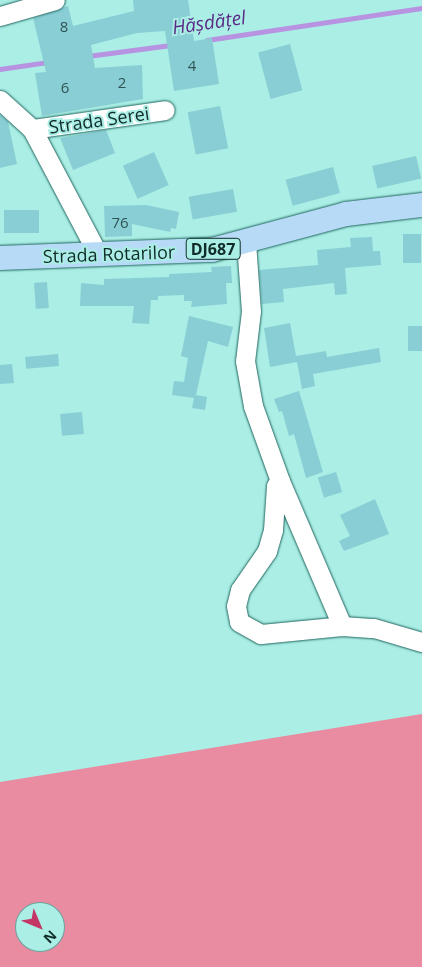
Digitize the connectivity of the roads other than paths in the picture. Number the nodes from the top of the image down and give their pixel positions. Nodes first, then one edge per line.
1 (55, 0) edge
2 (0, 16) edge
3 (0, 100) edge
4 (165, 110) dead end
5 (32, 129) junction
6 (422, 205) edge
7 (246, 242) junction
8 (98, 254) junction
9 (0, 258) edge
10 (280, 481) junction
11 (342, 626) junction
12 (422, 642) edge

1 - 2 street
3 - 5 street, Strada Serei
4 - 5 street, Strada Serei
5 - 8 street, Strada Serei
6 - 7 main road, Strada Rotarilor / DJ687
7 - 8 main road, Strada Rotarilor / DJ687
7 - 10 street
8 - 9 main road, Strada Rotarilor / DJ687
10 - 11 street
10 - 11 street
11 - 12 street

